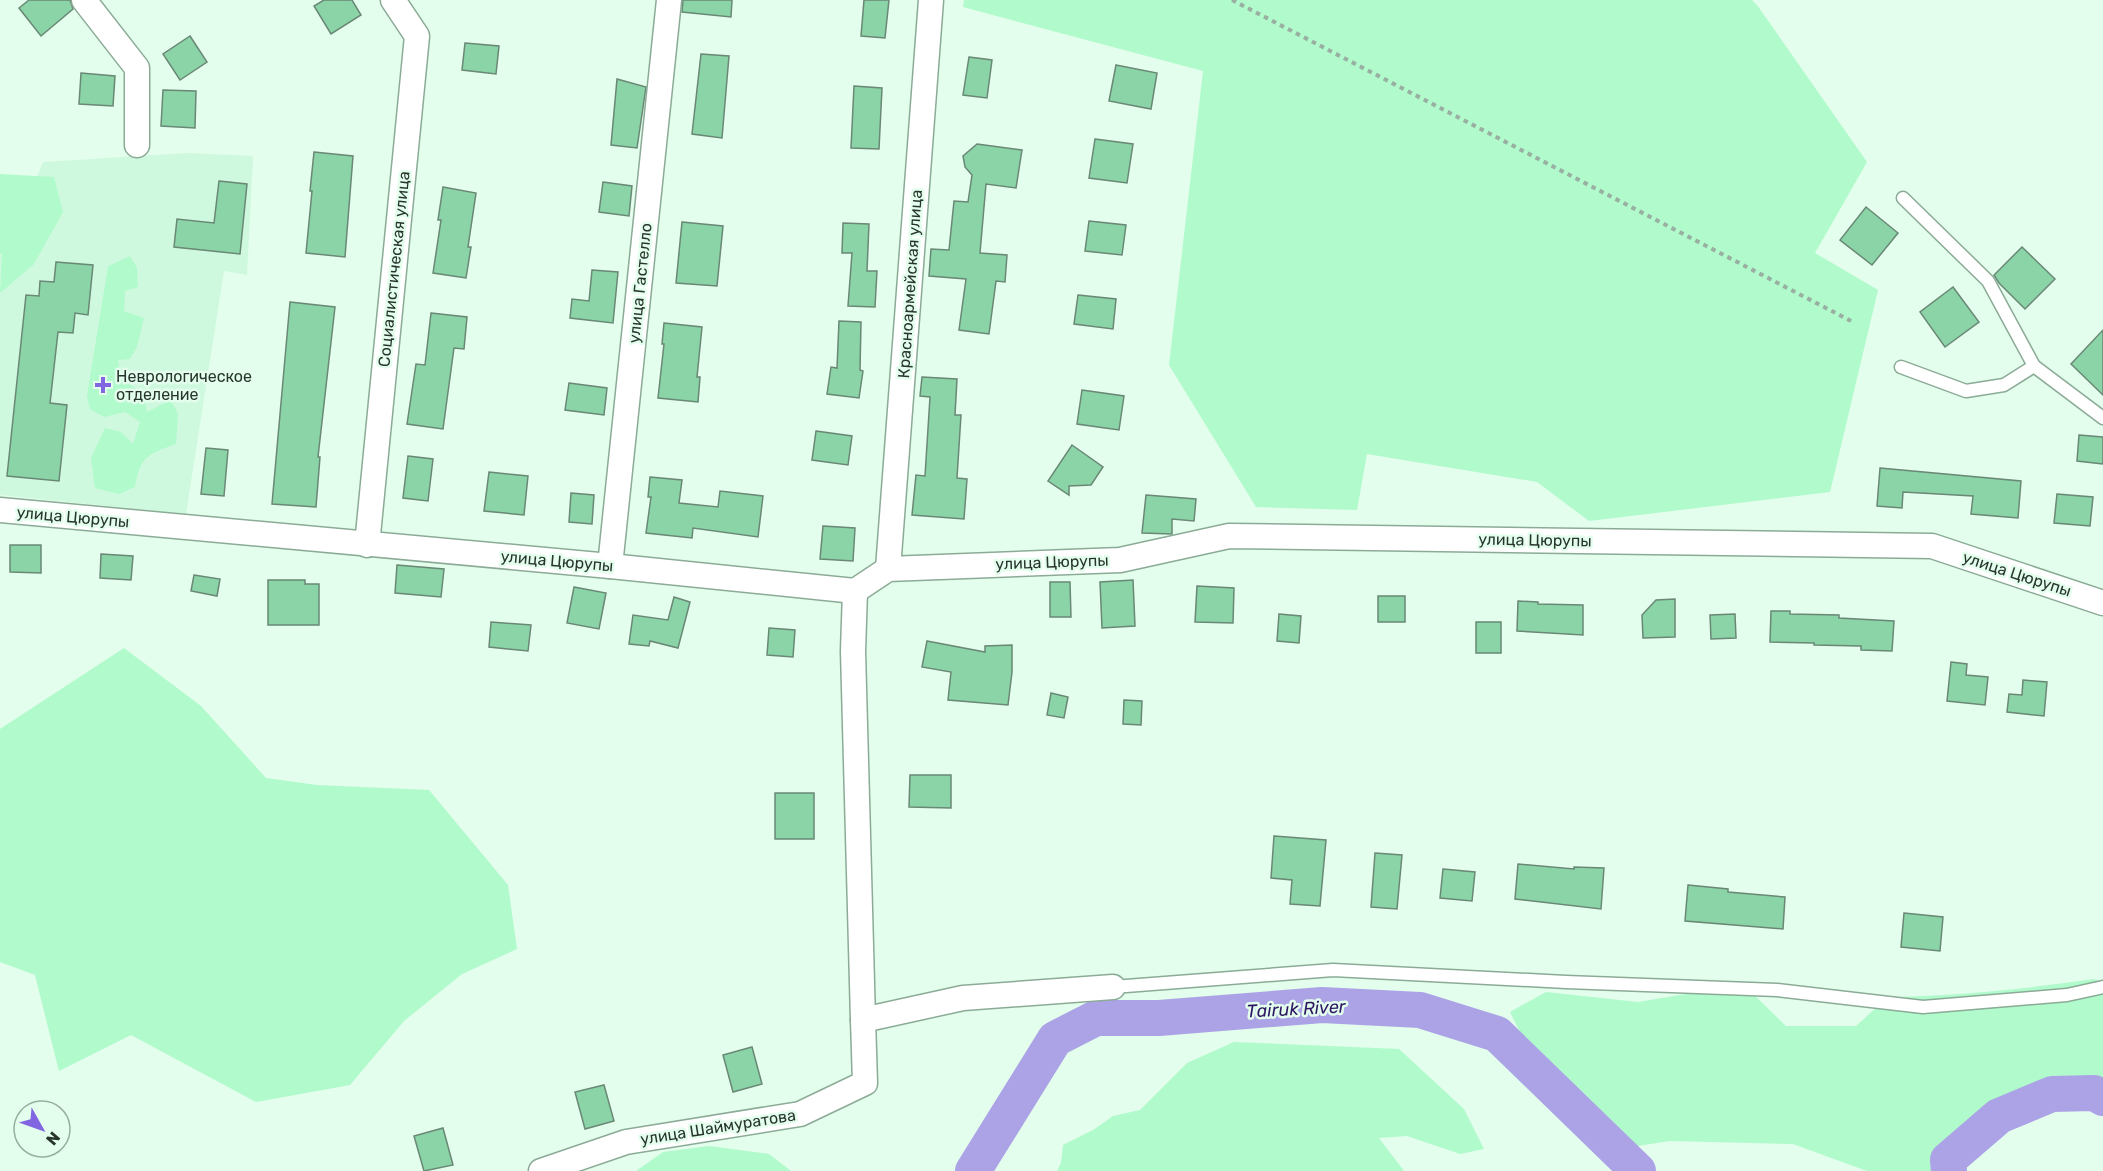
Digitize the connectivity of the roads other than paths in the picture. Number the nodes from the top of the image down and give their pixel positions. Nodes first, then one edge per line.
1 (84, 0) edge
2 (393, 0) edge
3 (669, 0) edge
4 (931, 0) edge
5 (137, 145) dead end
6 (1903, 198) dead end
7 (2034, 366) junction
8 (1901, 367) dead end
9 (2103, 418) edge
10 (0, 510) edge
11 (367, 545) junction
12 (610, 566) junction
13 (888, 569) junction
14 (855, 591) junction
15 (2103, 603) edge
16 (1113, 987) joint
17 (2103, 987) edge
18 (863, 1020) junction
19 (542, 1171) edge

1 - 5 street
2 - 11 street, Социалистическая улица
3 - 12 street, улица Гастелло
4 - 13 street, Красноармейская улица
6 - 7 lane
7 - 8 lane
7 - 9 lane
10 - 11 street, улица Цюрупы
11 - 12 street, улица Цюрупы
12 - 14 street, улица Цюрупы
13 - 14 street
13 - 15 street, улица Цюрупы
14 - 18 street
16 - 17 lane
16 - 18 street
18 - 19 street, улица Шаймуратова

